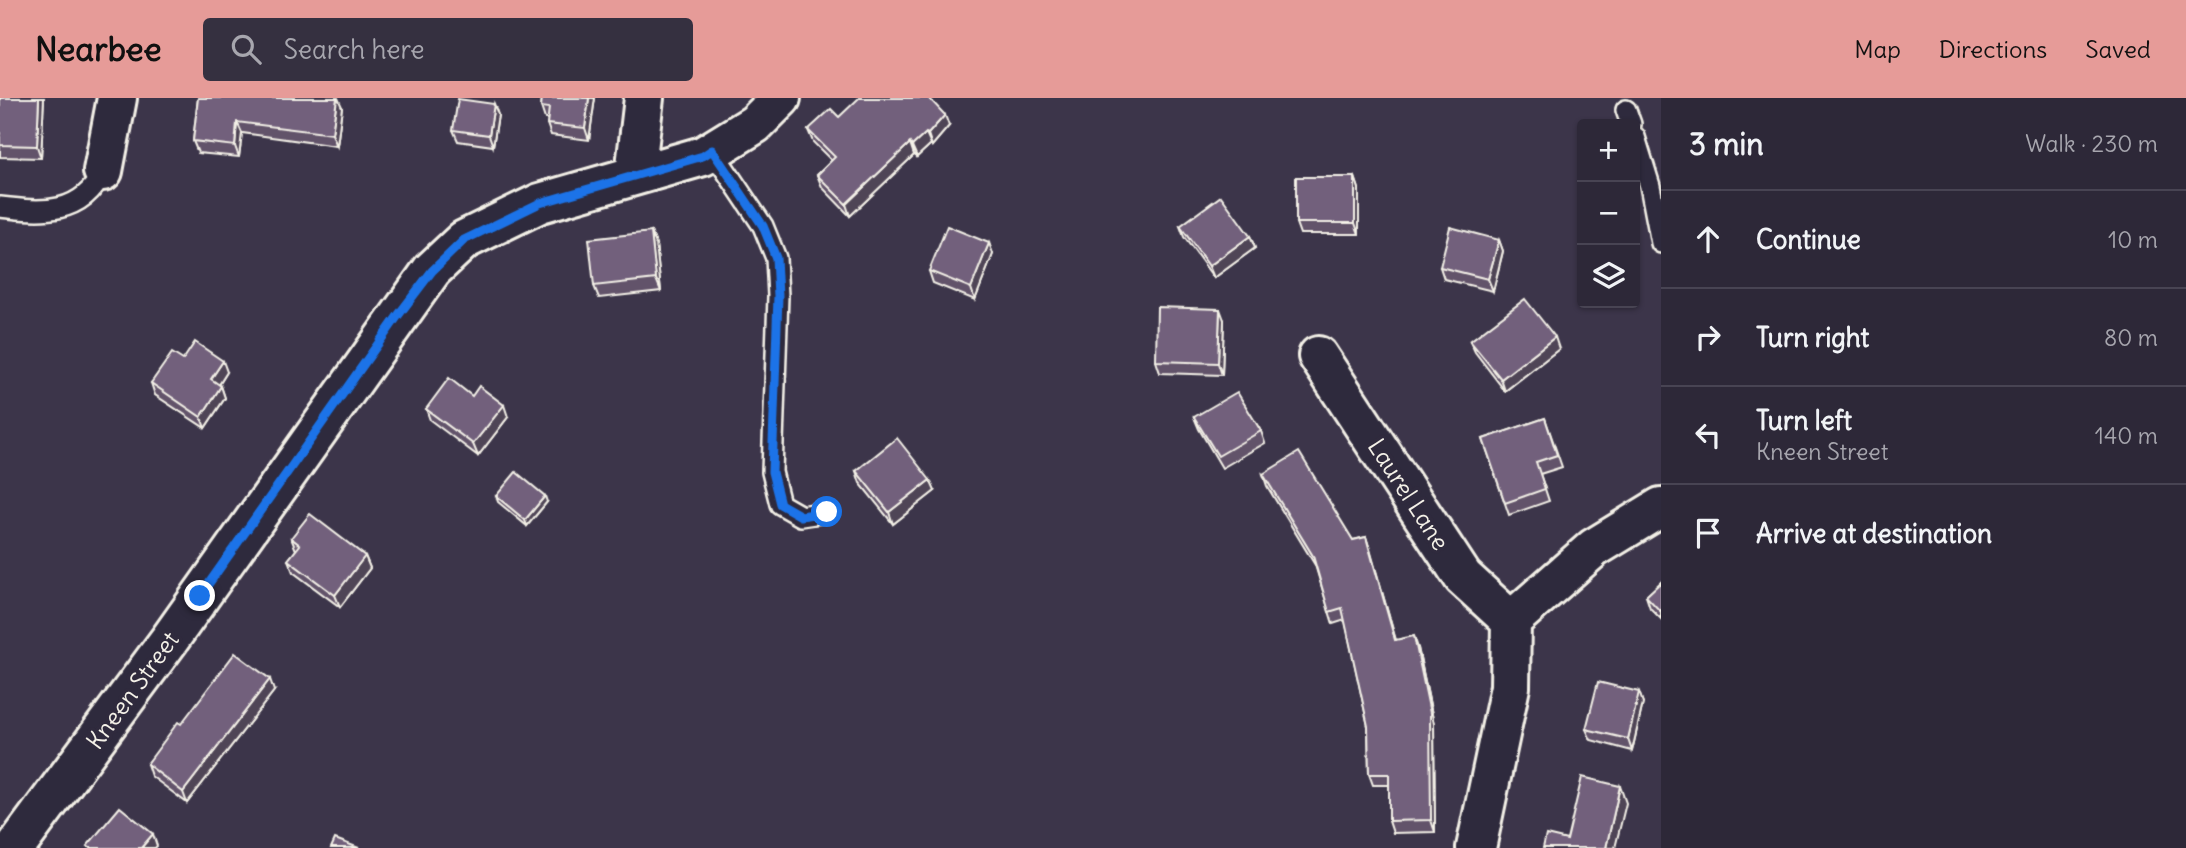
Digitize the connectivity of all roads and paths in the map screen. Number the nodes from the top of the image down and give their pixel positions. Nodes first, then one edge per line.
1 (117, 98) edge
2 (644, 98) edge
3 (781, 98) edge
4 (712, 150) junction
5 (1640, 153) edge
6 (103, 171) joint
7 (635, 175) junction
8 (0, 207) edge
9 (1661, 243) edge
10 (1318, 356) dead end
11 (1661, 507) edge
12 (827, 512) dead end
13 (1511, 621) junction
14 (15, 848) edge
15 (1476, 848) edge

1 - 6 street
2 - 7 street
3 - 4 street, Kneen Street
4 - 7 street, Kneen Street
4 - 12 lane
5 - 9 lane
6 - 8 lane
7 - 14 street, Kneen Street
10 - 13 street, Laurel Lane
11 - 13 street
13 - 15 street

